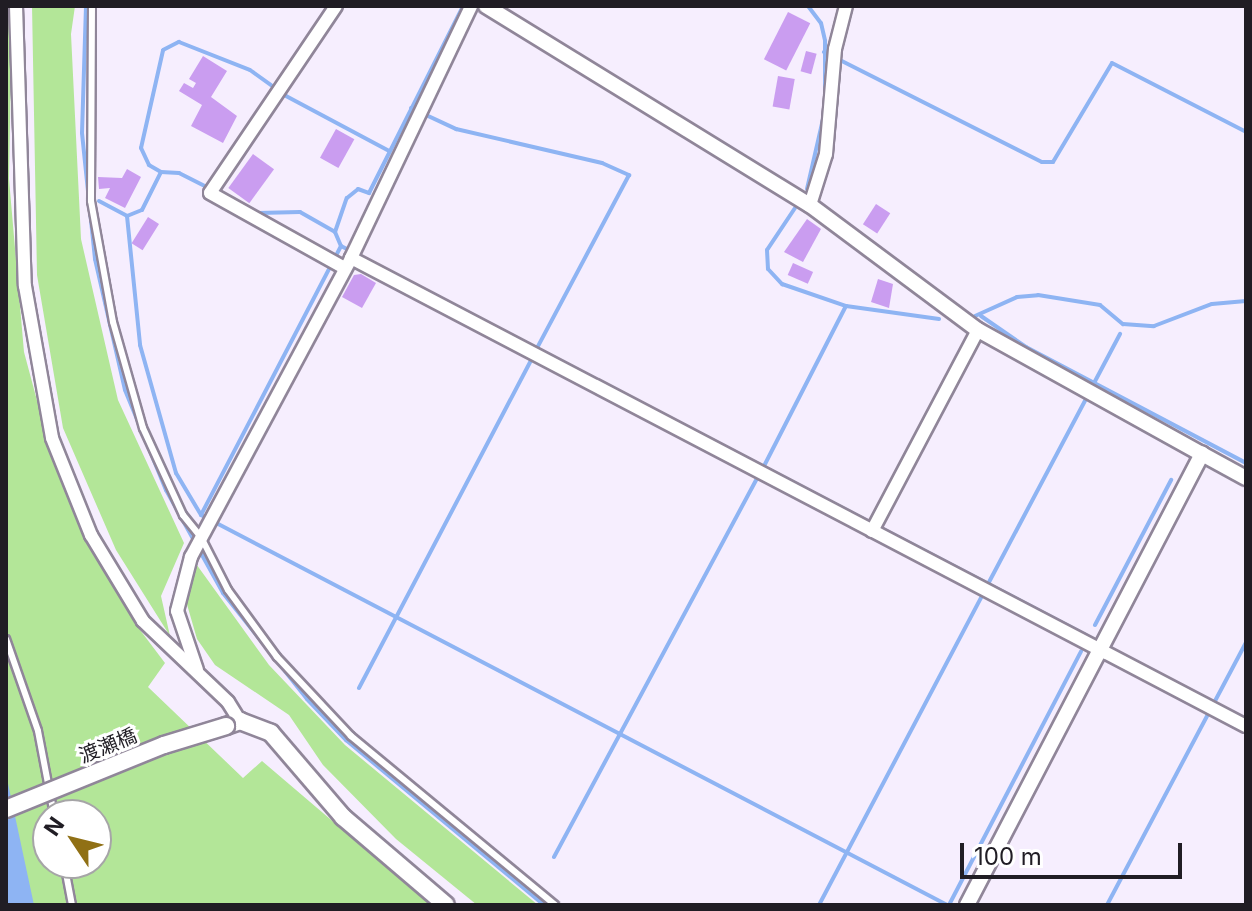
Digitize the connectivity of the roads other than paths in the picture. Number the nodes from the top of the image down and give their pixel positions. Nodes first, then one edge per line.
1 (16, 6) edge
2 (92, 6) edge
3 (336, 6) edge
4 (471, 6) edge
5 (486, 6) edge
6 (846, 6) edge
7 (810, 205) junction
8 (344, 260) junction
9 (978, 330) junction
10 (1202, 454) junction
11 (1246, 478) edge
12 (875, 526) junction
13 (201, 537) junction
14 (6, 639) edge
15 (1100, 649) junction
16 (198, 671) junction
17 (233, 724) junction
18 (1246, 726) edge
19 (51, 799) edge
20 (6, 809) edge
21 (67, 879) edge
22 (72, 905) edge
23 (446, 905) edge
24 (555, 905) edge
25 (967, 905) edge

1 - 16 street
2 - 13 lane
3 - 8 street
4 - 8 street
5 - 7 street
6 - 7 street
7 - 9 street
8 - 12 street
8 - 13 street
9 - 10 street
9 - 12 street
10 - 11 street
10 - 15 street
12 - 15 street
13 - 16 street
13 - 24 lane
14 - 19 lane
15 - 18 street
15 - 25 street
16 - 17 street
17 - 20 main road, 渡瀬橋, bridge
17 - 23 main road
21 - 22 lane

